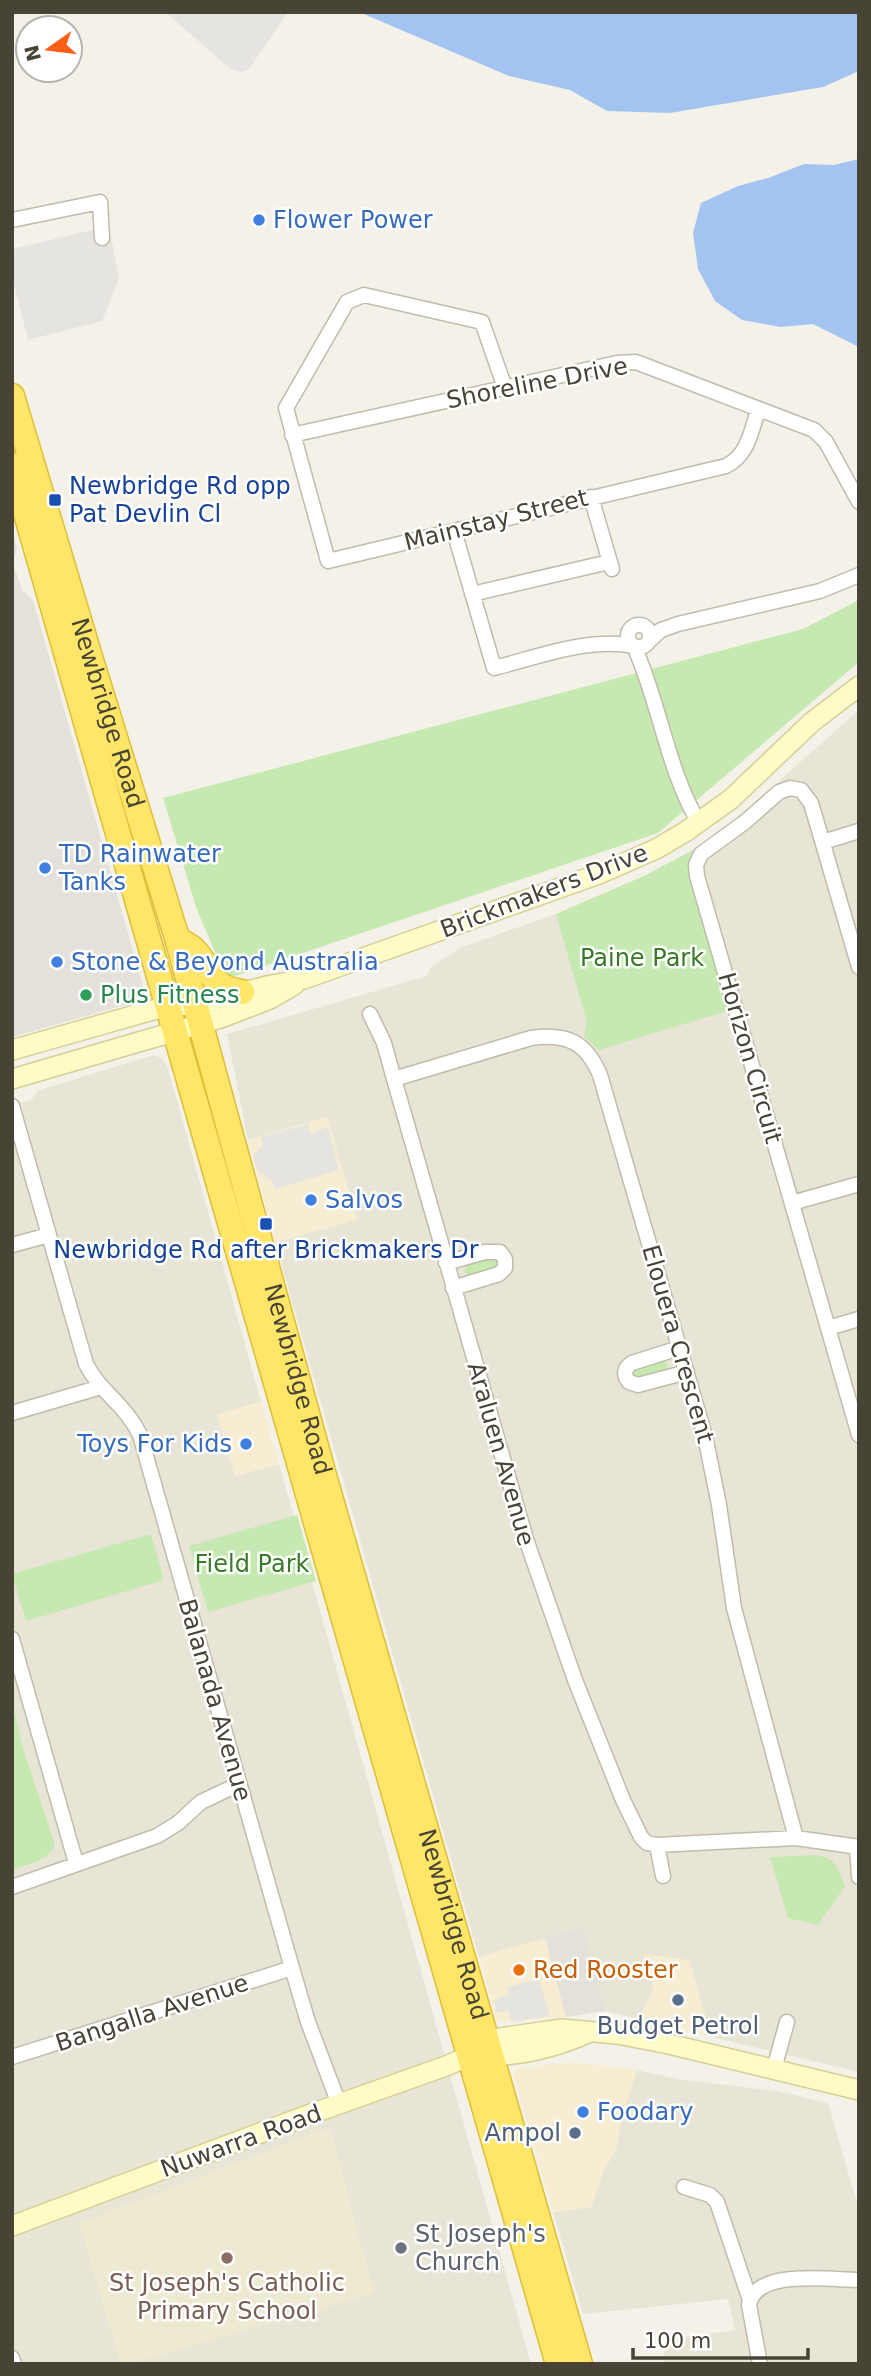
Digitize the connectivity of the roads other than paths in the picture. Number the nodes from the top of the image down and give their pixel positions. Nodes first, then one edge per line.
1 (12, 220) edge
2 (102, 239) dead end
3 (505, 388) junction
4 (12, 396) edge
5 (758, 410) junction
6 (292, 435) junction
7 (12, 465) edge
8 (591, 497) junction
9 (859, 502) edge
10 (454, 531) junction
11 (859, 575) edge
12 (472, 594) junction
13 (641, 641) junction
14 (859, 686) edge
15 (699, 823) junction
16 (859, 831) edge
17 (823, 842) junction
18 (177, 938) junction
19 (859, 967) edge
20 (304, 979) junction
21 (242, 992) junction
22 (167, 1006) junction
23 (199, 1014) junction
24 (370, 1014) dead end
25 (174, 1033) junction
26 (12, 1050) edge
27 (12, 1079) edge
28 (394, 1079) junction
29 (12, 1106) edge
30 (859, 1184) edge
31 (792, 1203) junction
32 (49, 1235) junction
33 (12, 1245) edge
34 (446, 1263) junction
35 (453, 1288) junction
36 (859, 1319) edge
37 (828, 1328) junction
38 (679, 1348) junction
39 (687, 1372) junction
40 (101, 1387) junction
41 (12, 1413) edge
42 (859, 1435) edge
43 (12, 1639) edge
44 (239, 1784) junction
45 (796, 1838) junction
46 (657, 1845) junction
47 (858, 1847) edge
48 (76, 1863) junction
49 (663, 1876) dead end
50 (859, 1877) edge
51 (12, 1887) edge
52 (292, 1968) junction
53 (787, 2022) dead end
54 (483, 2050) junction
55 (12, 2057) edge
56 (774, 2069) junction
57 (859, 2090) edge
58 (340, 2104) junction
59 (684, 2187) dead end
60 (12, 2226) edge
61 (859, 2280) edge
62 (750, 2300) junction
63 (12, 2358) edge
64 (14, 2364) edge
65 (558, 2364) edge
66 (580, 2364) edge
67 (760, 2364) edge

1 - 2 street
3 - 5 street, Shoreline Drive
3 - 6 street, Shoreline Drive
3 - 6 street
4 - 18 highway, Newbridge Road
5 - 8 street, Mainstay Street
5 - 9 street, Shoreline Drive
6 - 10 street, Mainstay Street
7 - 22 highway, Newbridge Road
8 - 10 street, Mainstay Street
8 - 12 street
10 - 12 street
11 - 13 street
12 - 13 street
13 - 15 street
14 - 15 street, Brickmakers Drive
15 - 20 street, Brickmakers Drive
16 - 17 street
17 - 19 street
17 - 31 street, Horizon Circuit
18 - 21 highway
18 - 23 highway, Newbridge Road
20 - 21 street, Brickmakers Drive
20 - 23 street, Brickmakers Drive
21 - 23 street, Brickmakers Drive
22 - 23 street
22 - 25 highway, Newbridge Road
22 - 26 street
23 - 25 street, Brickmakers Drive
23 - 54 highway, Newbridge Road
24 - 28 street, Araluen Avenue
25 - 27 street, Brickmakers Drive
25 - 54 highway, Newbridge Road
28 - 34 street, Araluen Avenue
28 - 38 street, Elouera Crescent
29 - 32 street, Balanada Avenue
30 - 31 street
31 - 37 street, Horizon Circuit
32 - 33 street
32 - 40 street, Balanada Avenue
34 - 35 street, Araluen Avenue
34 - 35 street
35 - 46 street, Araluen Avenue
36 - 37 street
37 - 42 street, Horizon Circuit
38 - 39 street, Elouera Crescent
38 - 39 street
39 - 45 street, Elouera Crescent
40 - 41 street
40 - 44 street, Balanada Avenue
43 - 48 street
44 - 48 street
44 - 52 street, Balanada Avenue
45 - 46 street
45 - 47 street
46 - 49 street
47 - 50 street
48 - 51 street
52 - 55 street, Bangalla Avenue
52 - 58 street, Balanada Avenue
53 - 56 street
54 - 56 street, Nuwarra Road
54 - 58 street, Nuwarra Road
54 - 65 highway, Newbridge Road
54 - 66 highway, Newbridge Road
56 - 57 street, Nuwarra Road
58 - 60 street, Nuwarra Road
59 - 62 street
61 - 62 street
62 - 67 street
63 - 64 street

